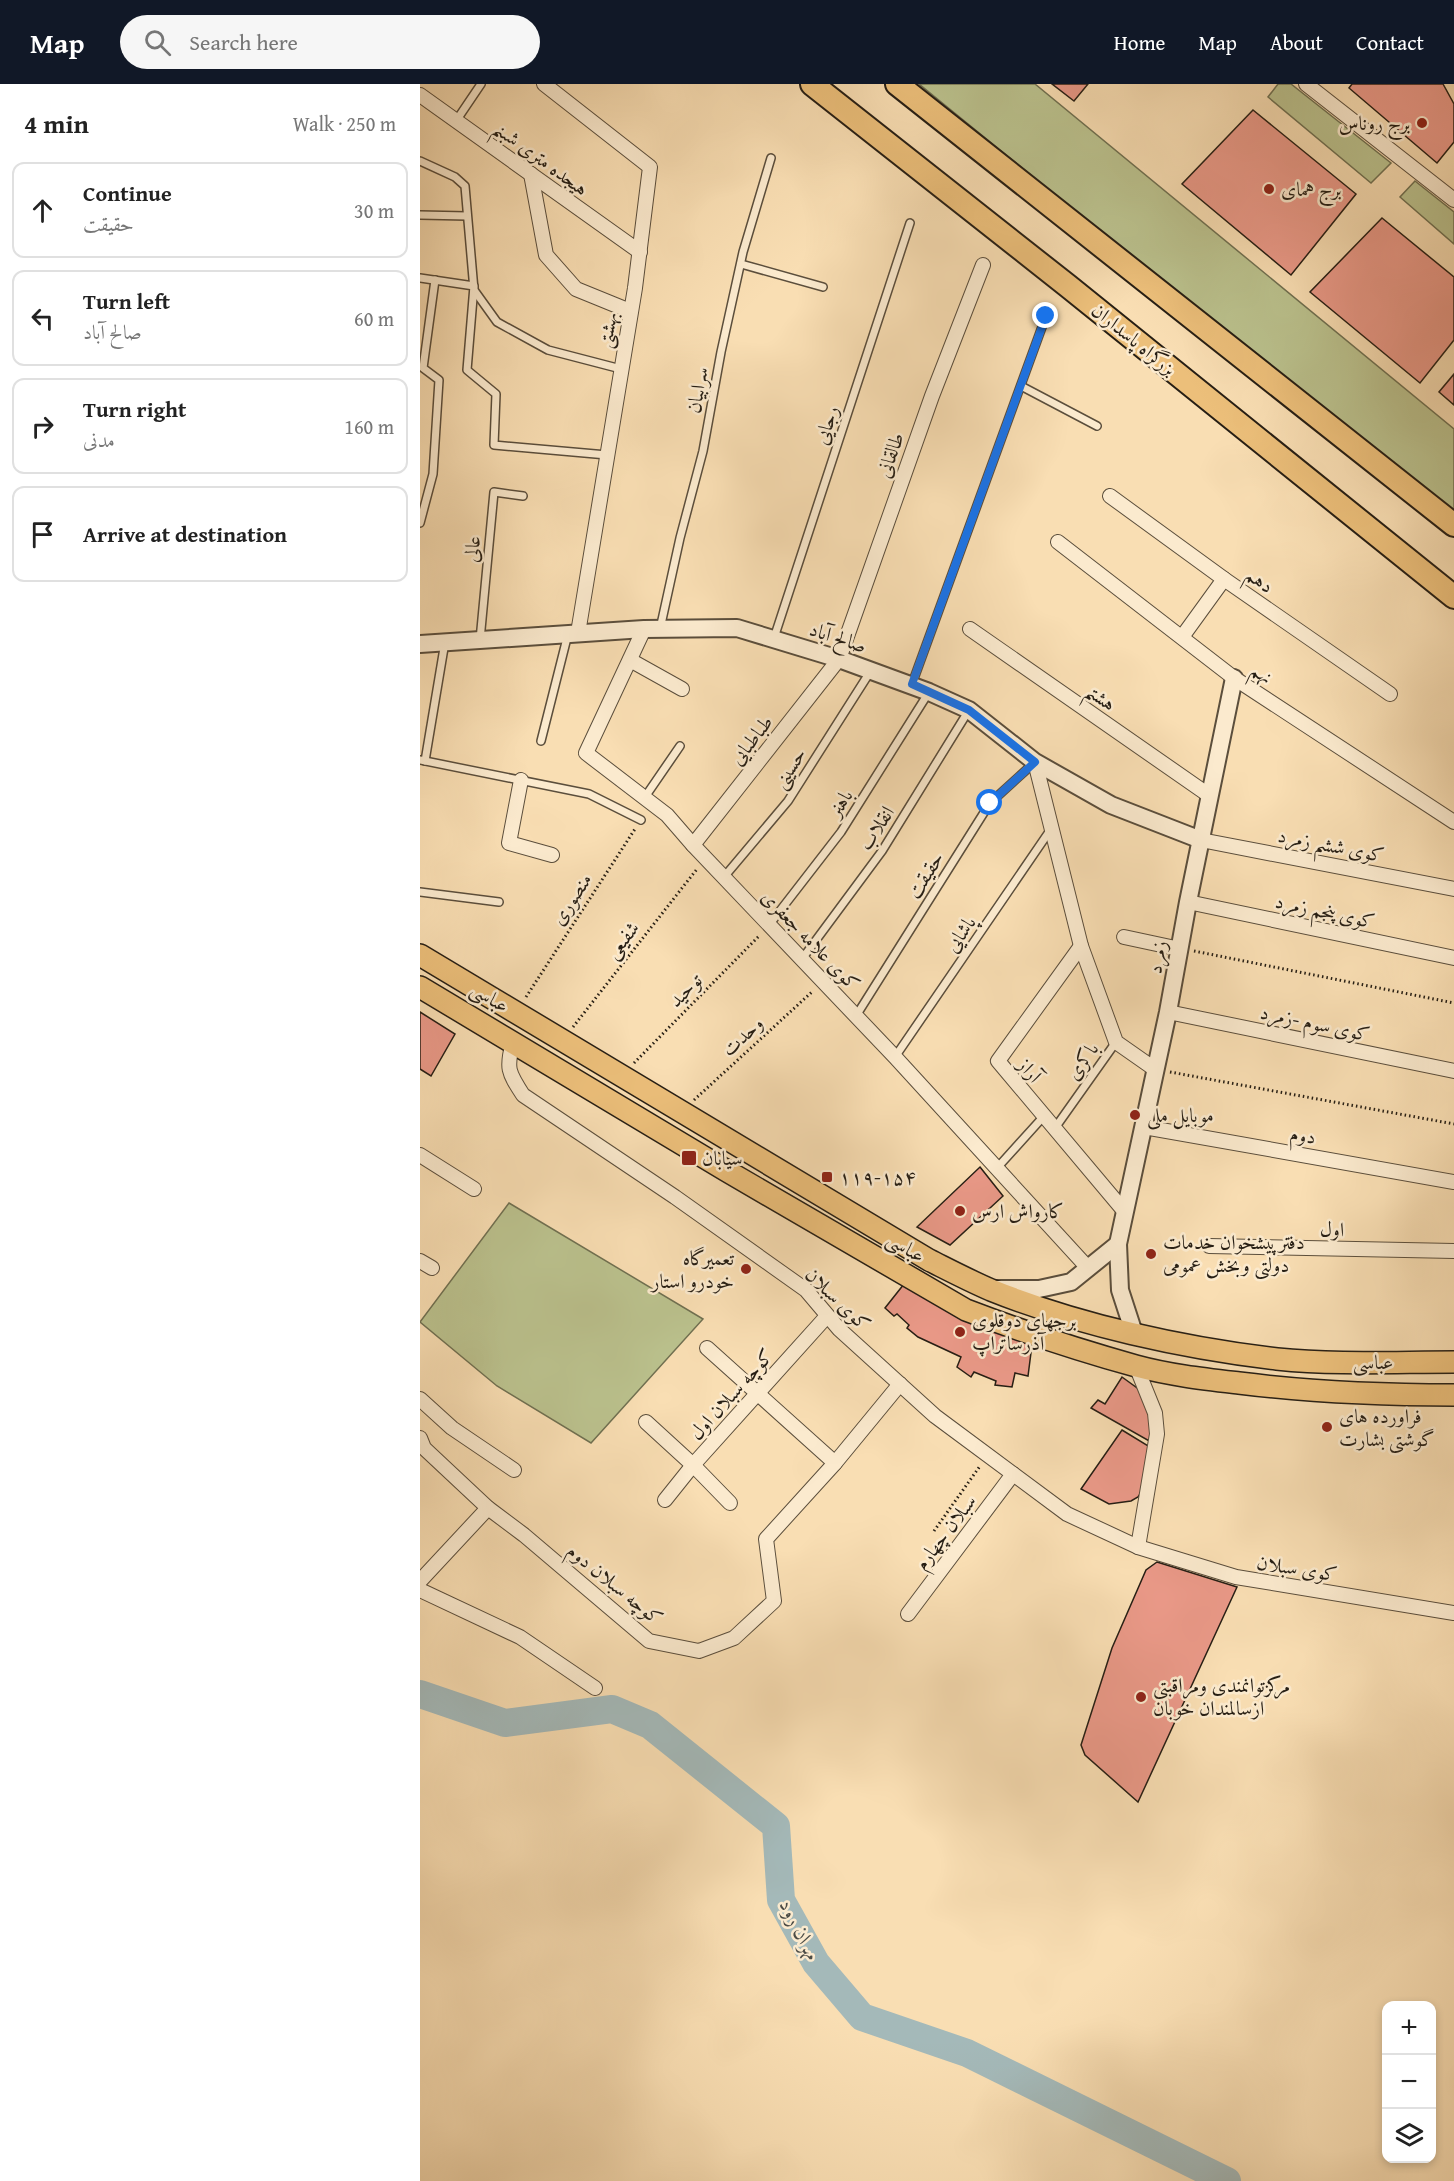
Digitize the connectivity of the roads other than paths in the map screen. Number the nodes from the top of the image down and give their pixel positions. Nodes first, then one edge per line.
1 (481, 84) edge
2 (544, 84) edge
3 (812, 84) edge
4 (897, 84) edge
5 (1306, 84) edge
6 (420, 95) edge
7 (456, 121) junction
8 (771, 158) dead end
9 (422, 161) edge
10 (531, 174) junction
11 (1454, 200) edge
12 (420, 215) edge
13 (467, 216) junction
14 (910, 222) dead end
15 (640, 252) junction
16 (741, 264) junction
17 (982, 265) dead end
18 (420, 278) edge
19 (435, 280) junction
20 (474, 286) junction
21 (823, 288) dead end
22 (630, 311) junction
23 (1046, 316) dead end
24 (621, 369) junction
25 (1021, 386) junction
26 (1097, 426) dead end
27 (607, 455) junction
28 (524, 496) dead end
29 (1110, 496) dead end
30 (420, 523) edge
31 (1454, 525) edge
32 (1058, 542) dead end
33 (1224, 579) junction
34 (1454, 597) edge
35 (652, 629) junction
36 (970, 629) dead end
37 (573, 633) junction
38 (1182, 637) junction
39 (774, 638) junction
40 (480, 640) junction
41 (445, 642) junction
42 (420, 644) edge
43 (839, 659) junction
44 (630, 660) junction
45 (872, 670) junction
46 (1234, 678) junction
47 (912, 684) junction
48 (682, 689) dead end
49 (929, 692) junction
50 (1390, 694) dead end
51 (969, 710) junction
52 (541, 741) dead end
53 (680, 746) dead end
54 (423, 761) edge
55 (1035, 762) junction
56 (521, 780) junction
57 (1210, 796) junction
58 (645, 797) junction
59 (641, 820) road end
60 (1454, 822) edge
61 (1051, 829) junction
62 (1201, 840) junction
63 (693, 845) junction
64 (552, 855) dead end
65 (724, 877) junction
66 (1454, 889) edge
67 (420, 892) edge
68 (499, 902) dead end
69 (1188, 902) junction
70 (769, 925) junction
71 (1124, 937) dead end
72 (1081, 946) junction
73 (1180, 949) junction
74 (420, 955) edge
75 (1454, 958) edge
76 (802, 959) junction
77 (420, 987) edge
78 (1168, 1012) junction
79 (856, 1016) junction
80 (513, 1042) junction
81 (1116, 1042) junction
82 (895, 1057) junction
83 (1156, 1070) junction
84 (1454, 1071) edge
85 (1044, 1116) junction
86 (1144, 1126) junction
87 (1054, 1128) junction
88 (741, 1148) junction
89 (420, 1155) edge
90 (997, 1168) junction
91 (727, 1170) junction
92 (1454, 1182) edge
93 (474, 1189) dead end
94 (1125, 1212) junction
95 (1118, 1244) junction
96 (1209, 1246) dead end
97 (1454, 1251) edge
98 (1088, 1268) junction
99 (989, 1289) junction
100 (827, 1316) junction
101 (1134, 1333) junction
102 (707, 1348) dead end
103 (1454, 1362) edge
104 (1136, 1366) junction
105 (900, 1384) junction
106 (758, 1392) junction
107 (1454, 1395) edge
108 (420, 1399) edge
109 (646, 1422) dead end
110 (421, 1445) edge
111 (835, 1463) junction
112 (693, 1465) junction
113 (514, 1470) dead end
114 (1013, 1473) junction
115 (665, 1500) dead end
116 (730, 1503) dead end
117 (488, 1508) junction
118 (1138, 1546) junction
119 (420, 1581) edge
120 (420, 1590) edge
121 (1454, 1612) edge
122 (908, 1614) dead end
123 (595, 1688) dead end

1 - 7 lane
2 - 15 street, بهشتی
3 - 34 highway, بزرگراه پاسداران
4 - 31 highway
5 - 11 street
6 - 7 street, هیجده متری شبنم
7 - 10 street, هیجده متری شبنم
8 - 16 lane, سرابیان
9 - 13 lane
10 - 15 street, هیجده متری شبنم
10 - 22 street
12 - 13 lane
13 - 20 lane
14 - 39 lane, رجایی
15 - 22 street, بهشتی
16 - 21 lane
16 - 35 lane, سرابیان
17 - 43 street, طالقانی
18 - 19 lane
19 - 20 lane
19 - 30 lane
20 - 24 lane
20 - 27 lane
22 - 24 street, بهشتی
23 - 25 lane
24 - 27 street, بهشتی
25 - 26 lane
25 - 47 lane
27 - 37 street, بهشتی
28 - 40 lane, عالی
29 - 33 street, دهم
32 - 38 street, نهم
33 - 38 street
33 - 50 street, دهم
35 - 37 street, صالح آباد
35 - 39 street, صالح آباد
35 - 44 street, کوی علامه جعفری
36 - 57 street, هشتم
37 - 40 street, صالح آباد
37 - 52 lane
38 - 46 street, نهم
39 - 43 street, صالح آباد
40 - 41 street, صالح آباد
41 - 42 street, صالح آباد
41 - 54 lane
43 - 45 street, صالح آباد
43 - 63 street, طباطبایی
44 - 48 street
44 - 58 street, کوی علامه جعفری
45 - 47 street, صالح آباد
45 - 65 lane, حسینی
46 - 57 street, زمرد
46 - 60 street, نهم
47 - 49 street, صالح آباد
49 - 51 street, صالح آباد
49 - 70 lane, باهنر
51 - 55 street, صالح آباد
51 - 76 lane, انقلاب
53 - 58 lane
54 - 56 lane
55 - 61 street
55 - 62 street, صالح آباد
55 - 79 lane, حقیقت
56 - 59 lane
56 - 64 street
57 - 62 street, زمرد
58 - 63 street, کوی علامه جعفری
61 - 72 street
61 - 82 lane, پاشایی
62 - 66 street, کوی ششم زمرد
62 - 69 street, زمرد
63 - 65 street, کوی علامه جعفری
65 - 70 street, کوی علامه جعفری
67 - 68 lane
69 - 73 street, زمرد
69 - 75 street, کوی پنجم زمرد
70 - 76 street, کوی علامه جعفری
71 - 73 street
72 - 81 street
72 - 85 street, آراز
73 - 78 street, زمرد
74 - 88 main road, عباسى
76 - 79 street, کوی علامه جعفری
77 - 80 main road, عباسى
78 - 83 street, زمرد
78 - 84 street, کوی سوم -زمرد
79 - 82 street, کوی علامه جعفری
80 - 91 main road, عباسى
80 - 100 street, کوی سبلان
81 - 83 street
81 - 87 lane, باکری
82 - 90 street, کوی علامه جعفری
83 - 86 street, زمرد
85 - 87 street, آراز
85 - 90 lane
86 - 92 street, دوم
86 - 94 street, زمرد
87 - 94 street, آراز
88 - 91 main road
88 - 99 main road, عباسى
89 - 93 street
90 - 98 street, کوی علامه جعفری
91 - 104 main road, عباسى
94 - 95 street, زمرد
95 - 98 street
95 - 101 street, زمرد
96 - 97 street, اول
98 - 99 street
99 - 101 main road, عباسى
100 - 105 street, کوی سبلان
100 - 106 street, کوچه سبلان اول
101 - 103 main road, عباسى
102 - 106 street
104 - 107 main road, عباسى
104 - 118 street
105 - 111 street, کوچه سبلان دوم
105 - 114 street, کوی سبلان
106 - 111 street
106 - 112 street, کوچه سبلان اول
108 - 113 street
109 - 112 street
110 - 117 street
111 - 117 street, کوچه سبلان دوم
112 - 115 street, کوچه سبلان اول
112 - 116 street
114 - 118 street, کوی سبلان
114 - 122 street, سبلان چهارم
117 - 119 street
118 - 121 street, کوی سبلان
120 - 123 street

